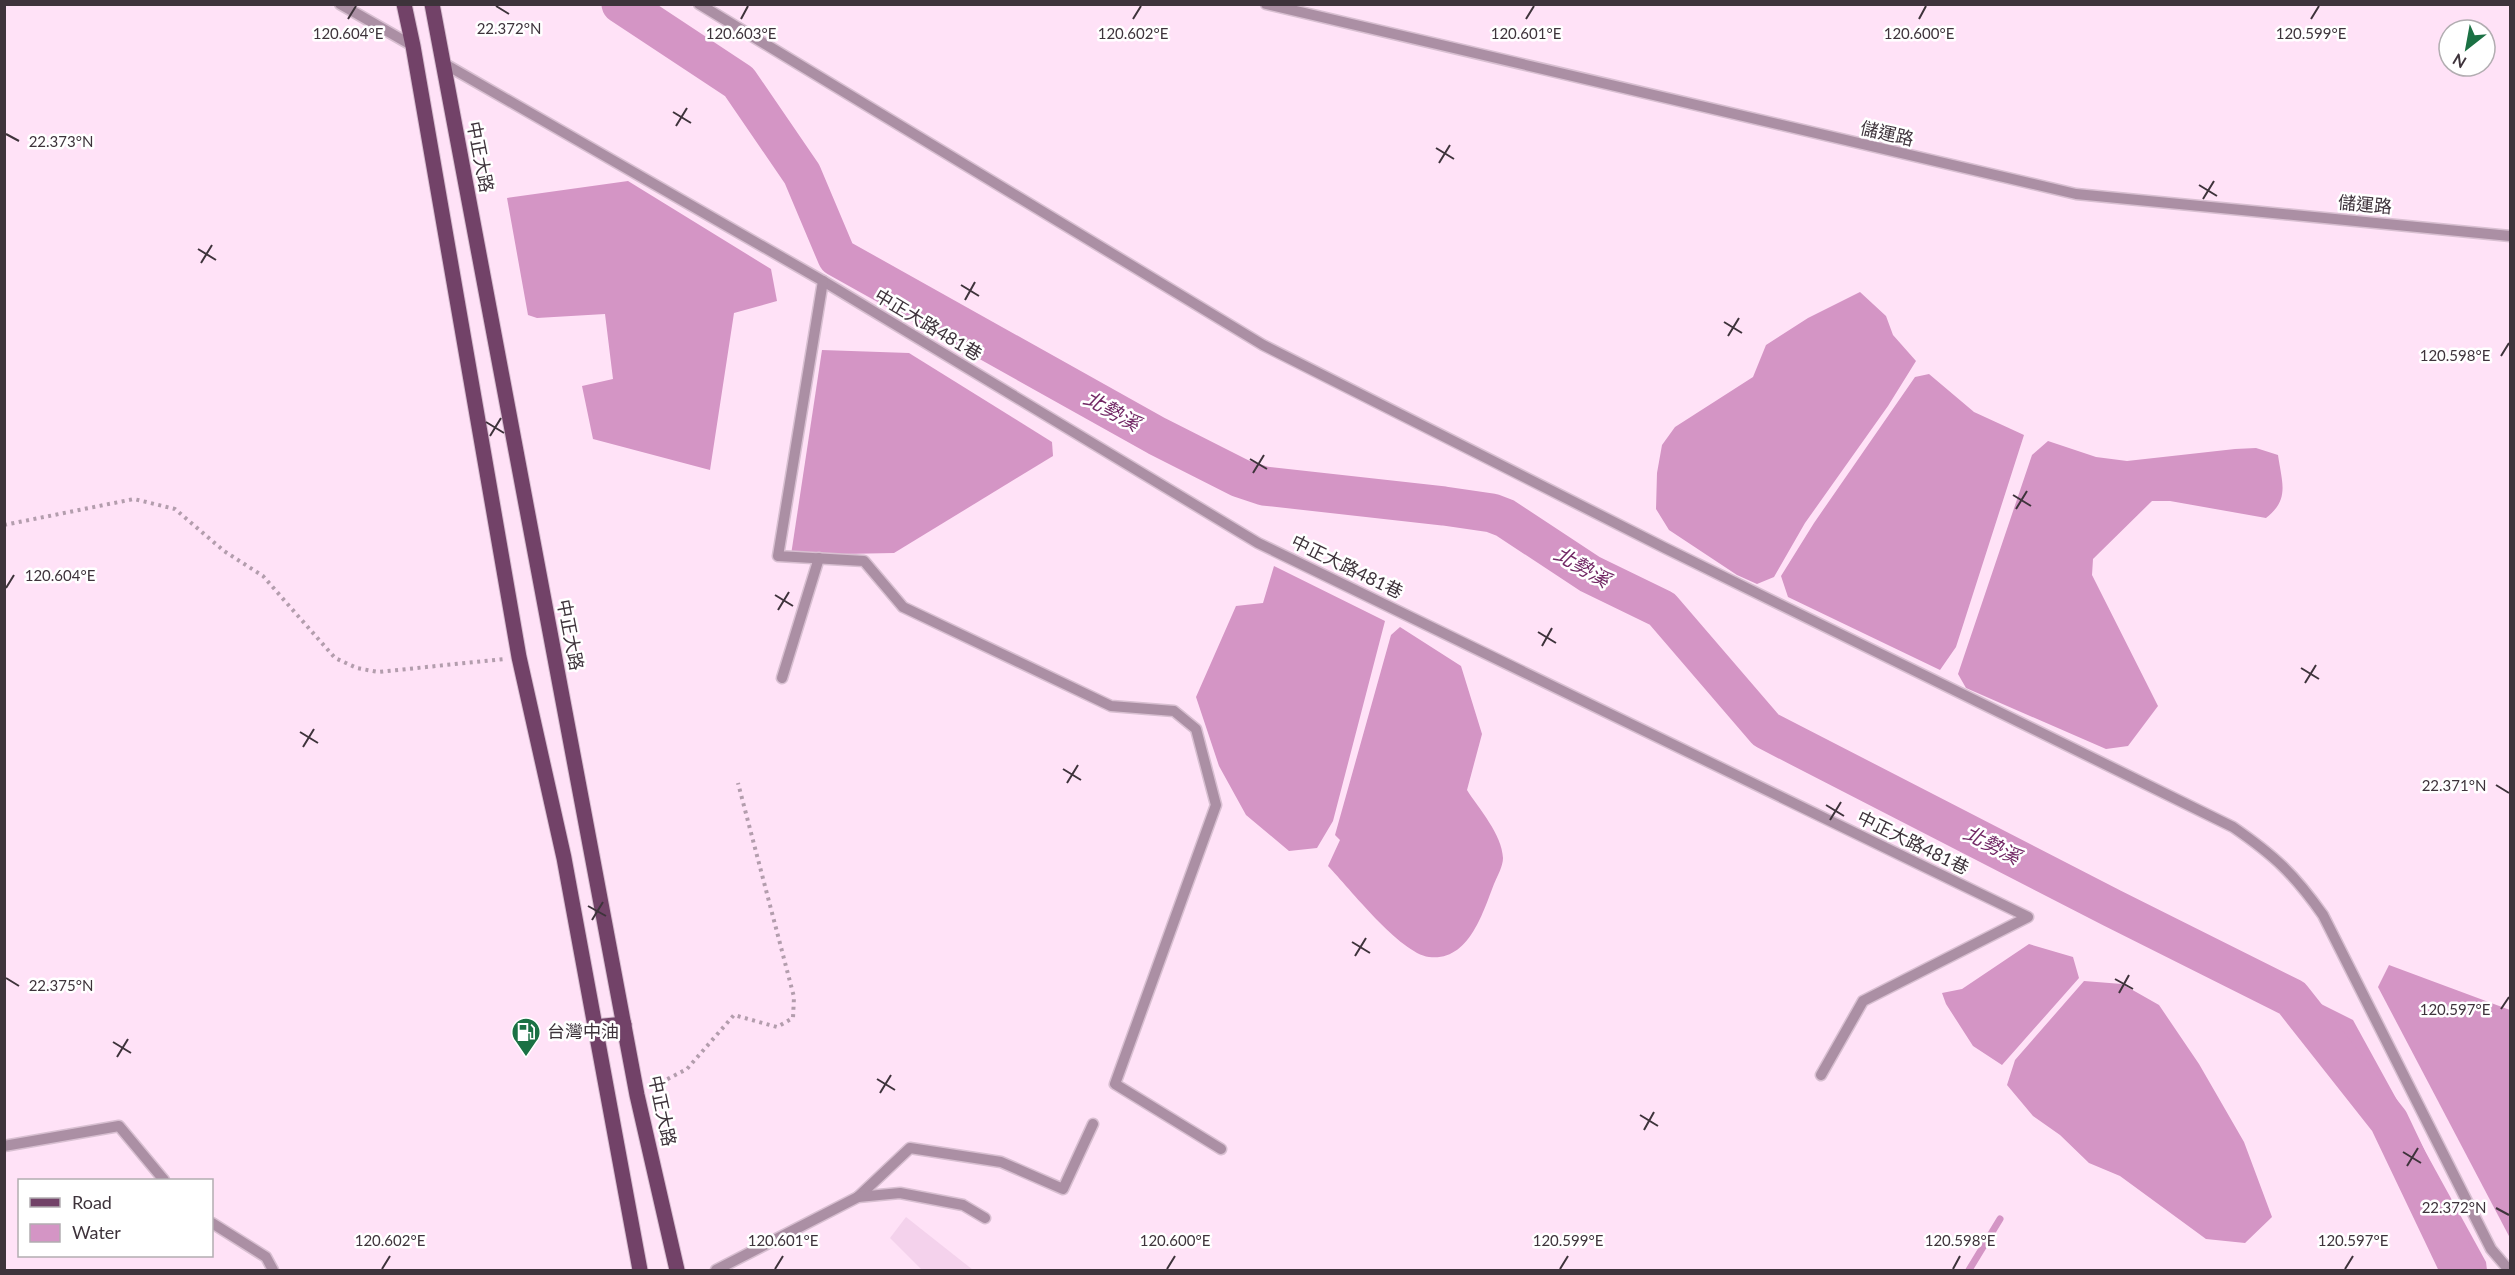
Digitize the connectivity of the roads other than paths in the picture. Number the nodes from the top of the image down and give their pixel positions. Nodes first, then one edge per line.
1 (340, 4) edge
2 (404, 4) edge
3 (432, 4) edge
4 (699, 4) edge
5 (1266, 4) edge
6 (413, 46) junction
7 (443, 63) junction
8 (2511, 236) edge
9 (823, 281) junction
10 (819, 558) junction
11 (782, 678) dead end
12 (624, 1024) junction
13 (595, 1027) junction
14 (1821, 1075) dead end
15 (1094, 1124) dead end
16 (4, 1146) edge
17 (1221, 1149) dead end
18 (163, 1179) edge
19 (858, 1197) junction
20 (986, 1218) dead end
21 (213, 1223) edge
22 (273, 1270) edge
23 (638, 1270) edge
24 (677, 1270) edge
25 (716, 1270) edge
26 (2509, 1270) edge

1 - 6 lane
2 - 6 main road
3 - 7 main road, 中正大路
4 - 26 lane
5 - 8 lane, 儲運路
6 - 13 main road
7 - 9 lane, 中正大路481巷
7 - 12 main road, 中正大路
9 - 10 lane
9 - 14 lane, 中正大路481巷
10 - 11 lane
10 - 17 lane
12 - 13 main road
12 - 24 main road, 中正大路
13 - 23 main road
15 - 19 lane
16 - 18 lane
19 - 20 lane
19 - 25 lane
21 - 22 lane

